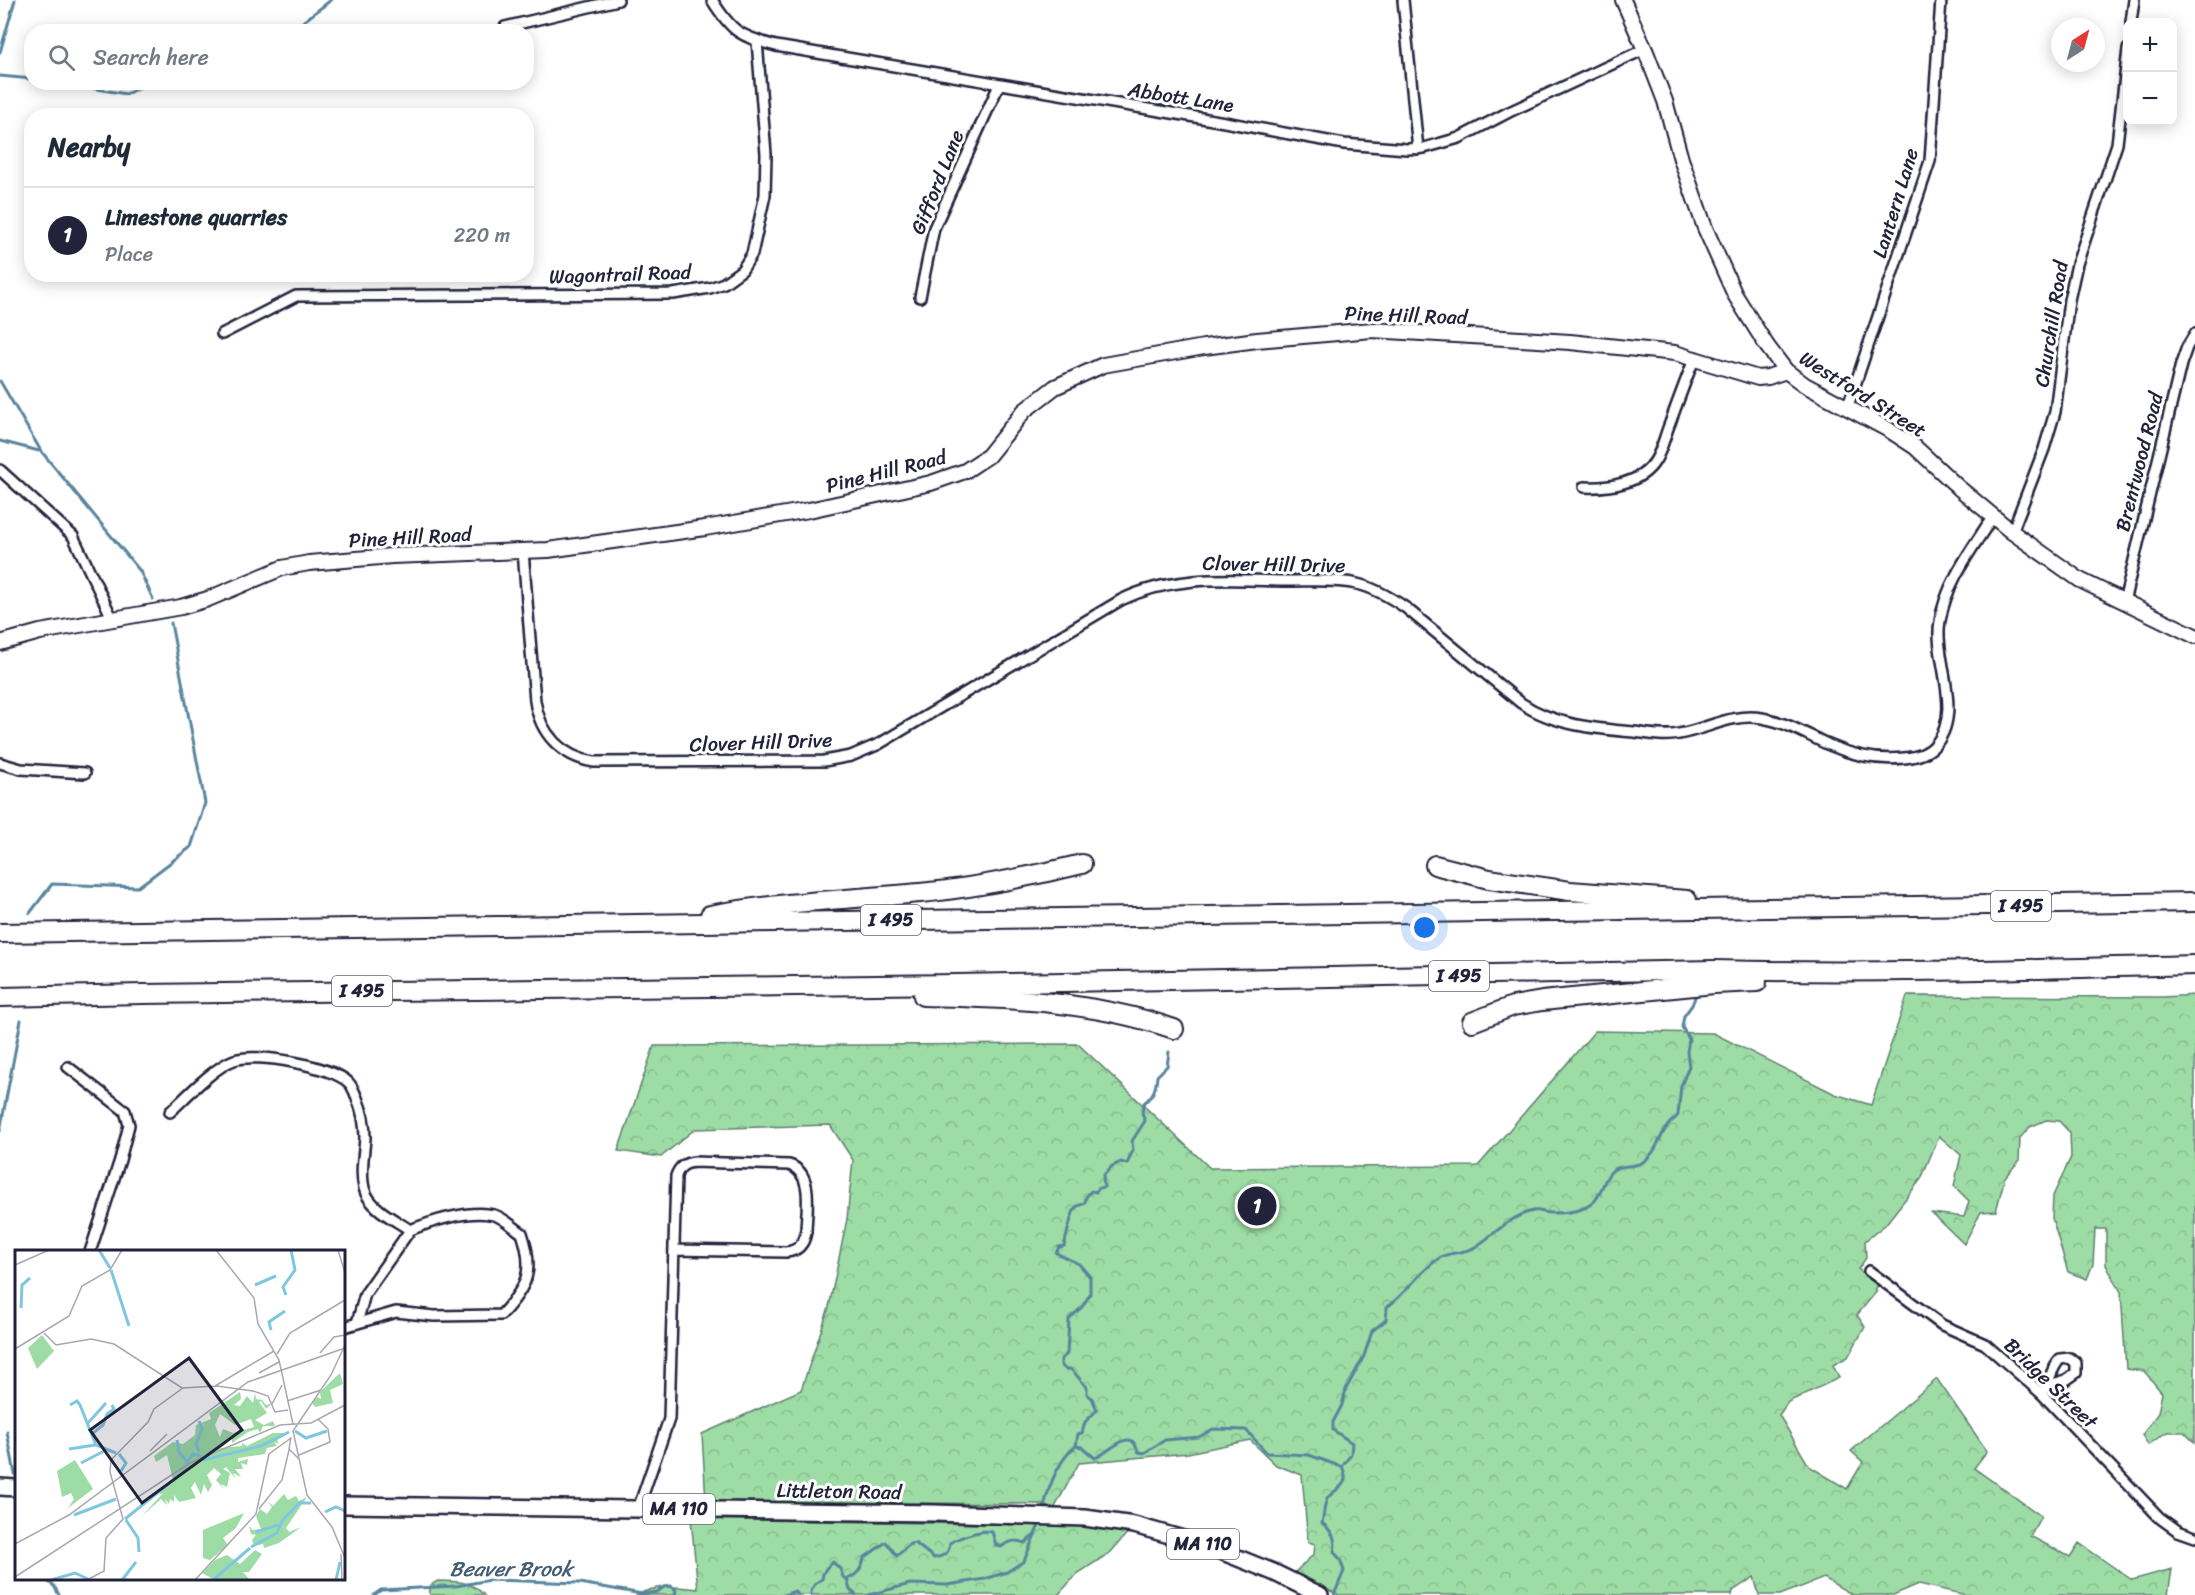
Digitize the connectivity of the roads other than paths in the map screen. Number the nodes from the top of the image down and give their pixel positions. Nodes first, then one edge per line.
1 (618, 0) edge
2 (712, 0) edge
3 (1403, 0) edge
4 (1623, 0) edge
5 (1941, 0) edge
6 (2134, 0) edge
7 (2132, 18) edge
8 (518, 24) edge
9 (757, 41) junction
10 (1645, 48) junction
11 (2125, 72) edge
12 (999, 85) junction
13 (1418, 149) junction
14 (920, 297) dead end
15 (222, 334) dead end
16 (2195, 334) edge
17 (1695, 357) junction
18 (1786, 371) junction
19 (1847, 409) junction
20 (0, 470) edge
21 (1584, 487) dead end
22 (1993, 516) junction
23 (2012, 532) junction
24 (523, 551) junction
25 (2124, 602) junction
26 (113, 620) junction
27 (2195, 636) edge
28 (0, 643) edge
29 (0, 763) edge
30 (86, 773) dead end
31 (1082, 864) dead end
32 (1435, 866) dead end
33 (2195, 902) edge
34 (1781, 909) junction
35 (663, 924) junction
36 (0, 933) edge
37 (2195, 965) edge
38 (1889, 972) junction
39 (723, 987) junction
40 (0, 998) edge
41 (1472, 1022) dead end
42 (1174, 1029) dead end
43 (68, 1067) dead end
44 (170, 1112) dead end
45 (410, 1230) junction
46 (90, 1250) edge
47 (674, 1250) junction
48 (1869, 1271) dead end
49 (357, 1323) junction
50 (345, 1327) edge
51 (2049, 1384) dead end
52 (2041, 1394) junction
53 (0, 1487) edge
54 (15, 1488) edge
55 (345, 1505) edge
56 (638, 1509) junction
57 (2195, 1537) edge
58 (1317, 1593) edge

1 - 8 street
2 - 9 street, Abbott Lane
3 - 13 street
4 - 10 street, Westford Street
5 - 19 street, Lantern Lane
6 - 7 street
9 - 12 street, Abbott Lane
9 - 15 street, Wagontrail Road
10 - 13 street, Abbott Lane
10 - 18 street, Westford Street
11 - 23 street, Churchill Road
12 - 13 street, Abbott Lane
12 - 14 street, Gifford Lane
16 - 25 street, Brentwood Road
17 - 18 street, Pine Hill Road
17 - 21 street
17 - 24 street, Pine Hill Road
18 - 19 street, Westford Street
19 - 22 street, Westford Street
20 - 26 street
22 - 23 street, Westford Street
22 - 24 street, Clover Hill Drive
23 - 25 street, Westford Street
24 - 26 street, Pine Hill Road
25 - 27 street, Westford Street
26 - 28 street, Pine Hill Road
29 - 30 street
31 - 35 highway
32 - 34 highway
33 - 34 highway, I 495
34 - 35 highway, I 495
35 - 36 highway, I 495
37 - 38 highway, I 495
38 - 39 highway, I 495
38 - 41 highway
39 - 40 highway, I 495
39 - 42 highway
43 - 46 street
44 - 45 street
45 - 49 street
45 - 49 street
47 - 47 street
47 - 56 street
48 - 52 street, Bridge Street
49 - 50 street
51 - 52 street
52 - 57 street, Bridge Street
53 - 54 main road
55 - 56 main road, Littleton Road / MA 110
56 - 58 main road, Littleton Road / MA 110

